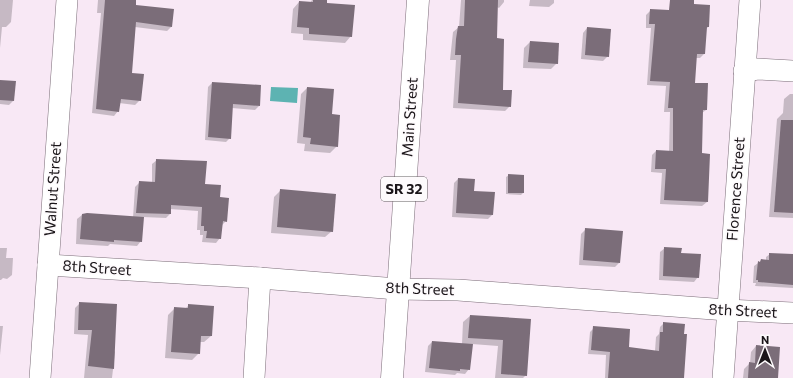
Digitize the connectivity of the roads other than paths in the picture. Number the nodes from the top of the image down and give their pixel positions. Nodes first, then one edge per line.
1 (66, 0) edge
2 (418, 0) edge
3 (750, 0) edge
4 (744, 71) junction
5 (793, 71) edge
6 (48, 264) junction
7 (260, 278) junction
8 (397, 289) junction
9 (727, 310) junction
10 (793, 313) edge
11 (40, 378) edge
12 (254, 378) edge
13 (392, 378) edge
14 (723, 378) edge

1 - 6 street, Walnut Street
2 - 8 main road, Main Street / SR 32
3 - 4 street, Florence Street
4 - 5 street
4 - 9 street, Florence Street
6 - 7 street, 8th Street
6 - 11 street, Walnut Street
7 - 8 street, 8th Street
7 - 12 street
8 - 9 street, 8th Street
8 - 13 main road, Main Street / SR 32
9 - 10 street, 8th Street
9 - 14 street, Florence Street

